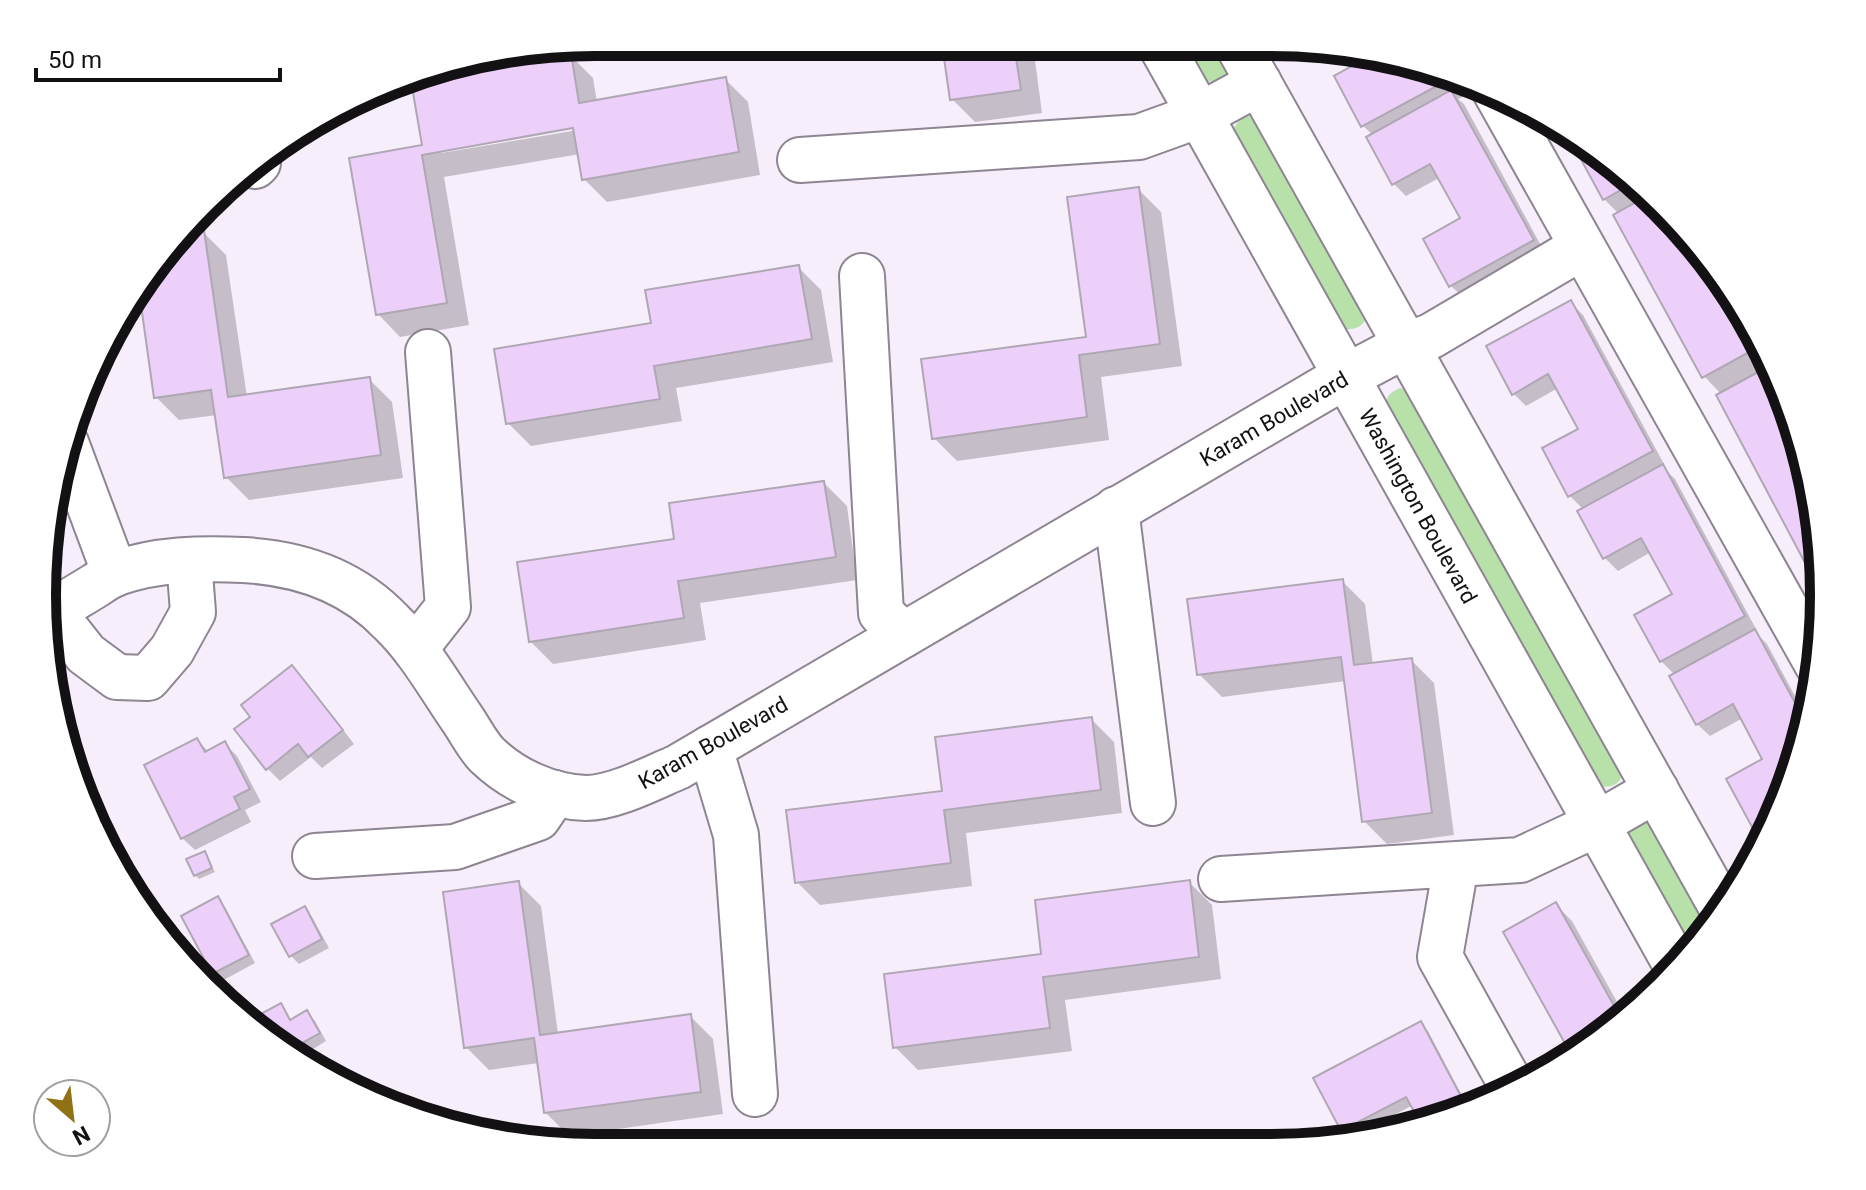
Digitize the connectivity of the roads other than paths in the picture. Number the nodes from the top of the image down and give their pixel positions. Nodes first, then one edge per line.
1 (1167, 56) edge
2 (1249, 64) edge
3 (1506, 111) edge
4 (1200, 115) junction
5 (800, 160) dead end
6 (1582, 247) junction
7 (862, 276) dead end
8 (1406, 345) junction
9 (428, 352) dead end
10 (1346, 377) junction
11 (73, 461) edge
12 (1116, 509) junction
13 (189, 560) junction
14 (115, 574) junction
15 (56, 608) edge
16 (57, 620) edge
17 (903, 635) junction
18 (1807, 646) edge
19 (415, 649) junction
20 (710, 748) junction
21 (1656, 790) junction
22 (555, 793) junction
23 (1153, 803) dead end
24 (1597, 824) junction
25 (315, 856) dead end
26 (1456, 865) junction
27 (1221, 879) dead end
28 (1716, 898) edge
29 (1671, 956) edge
30 (1508, 1079) edge
31 (755, 1094) dead end

1 - 4 street, Washington Boulevard
2 - 4 street
2 - 8 street
3 - 6 street
4 - 5 street
4 - 10 street, Washington Boulevard
6 - 8 street, Karam Boulevard
6 - 18 street
7 - 17 street
8 - 10 street, Karam Boulevard
8 - 21 street
9 - 19 street
10 - 12 street, Karam Boulevard
10 - 24 street, Washington Boulevard
11 - 14 street
12 - 17 street, Karam Boulevard
12 - 23 street
13 - 14 street, Karam Boulevard
13 - 16 street
13 - 19 street, Karam Boulevard
14 - 15 street, Karam Boulevard
17 - 20 street, Karam Boulevard
19 - 22 street, Karam Boulevard
20 - 22 street, Karam Boulevard
20 - 31 street
21 - 24 street
21 - 28 street
22 - 25 street
24 - 26 street
24 - 29 street, Washington Boulevard
26 - 27 street
26 - 30 street

